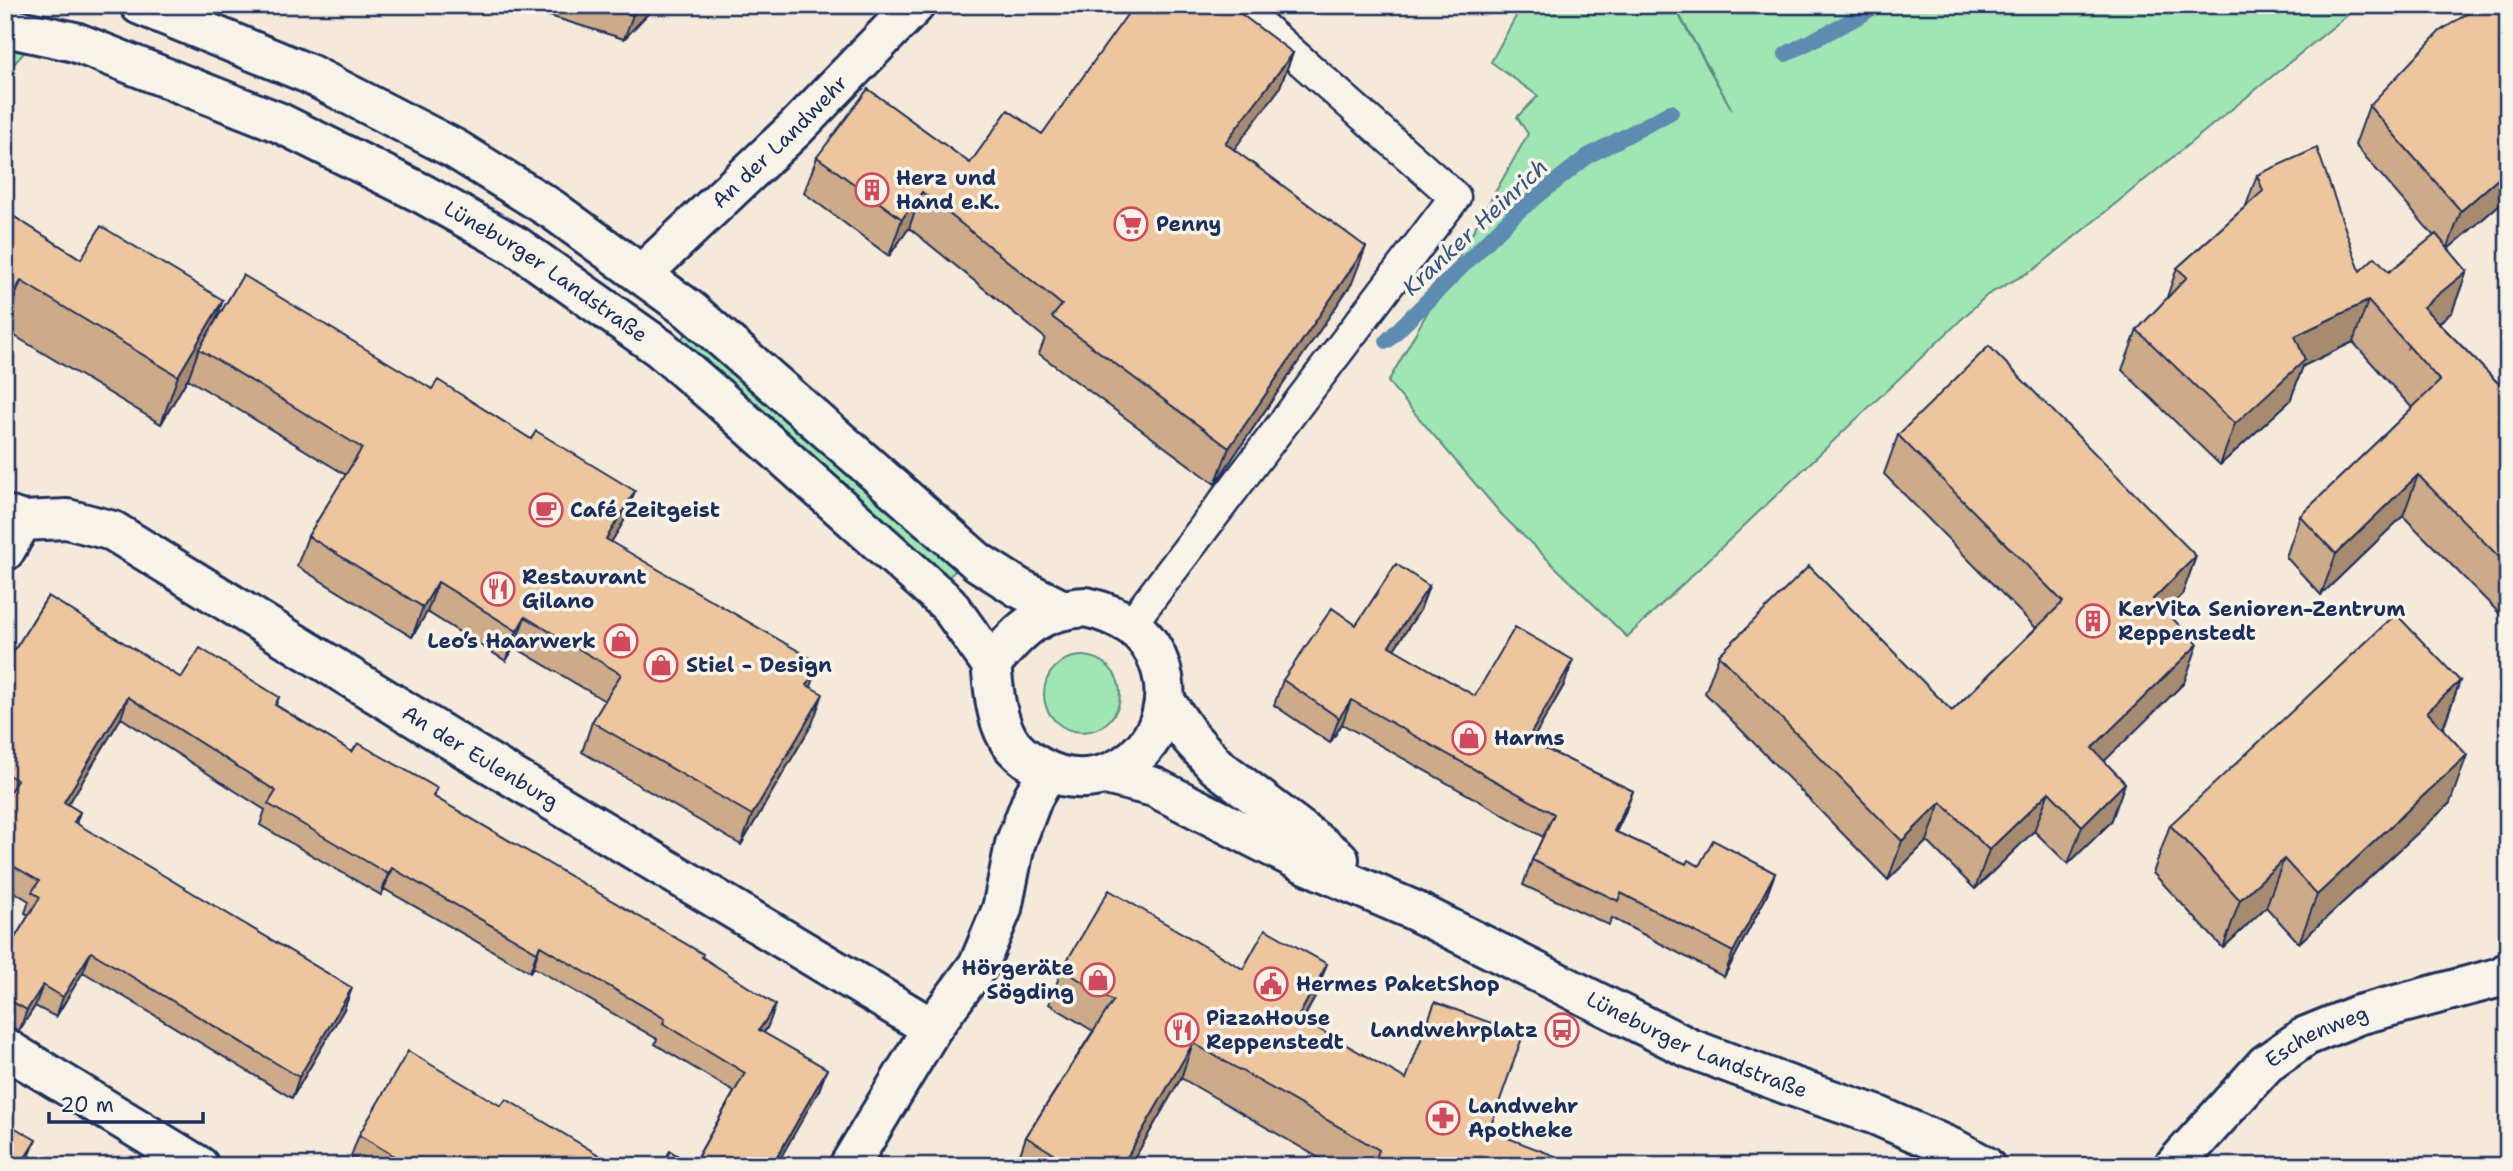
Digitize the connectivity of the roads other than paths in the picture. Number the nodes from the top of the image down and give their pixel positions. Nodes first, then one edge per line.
1 (140, 5) edge
2 (915, 5) edge
3 (1238, 5) edge
4 (5, 27) edge
5 (642, 274) junction
6 (11, 529) edge
7 (1061, 609) junction
8 (1131, 624) junction
9 (991, 664) junction
10 (1165, 701) junction
11 (1048, 772) junction
12 (1107, 775) junction
13 (1413, 910) junction
14 (2505, 978) edge
15 (932, 1028) junction
16 (5, 1048) edge
17 (199, 1166) edge
18 (849, 1166) edge
19 (1985, 1166) edge
20 (2174, 1166) edge

1 - 5 main road
2 - 5 main road, An der Landwehr
3 - 8 lane
4 - 9 main road, Lüneburger Landstraße
5 - 7 main road
6 - 15 main road, An der Eulenburg
7 - 8 main road
7 - 9 main road
8 - 10 main road
9 - 11 main road
10 - 12 main road
10 - 13 main road, Lüneburger Landstraße
11 - 12 main road
11 - 15 main road
12 - 13 main road, Lüneburger Landstraße
13 - 19 main road, Lüneburger Landstraße
14 - 20 main road, Eschenweg
15 - 18 main road
16 - 17 main road

